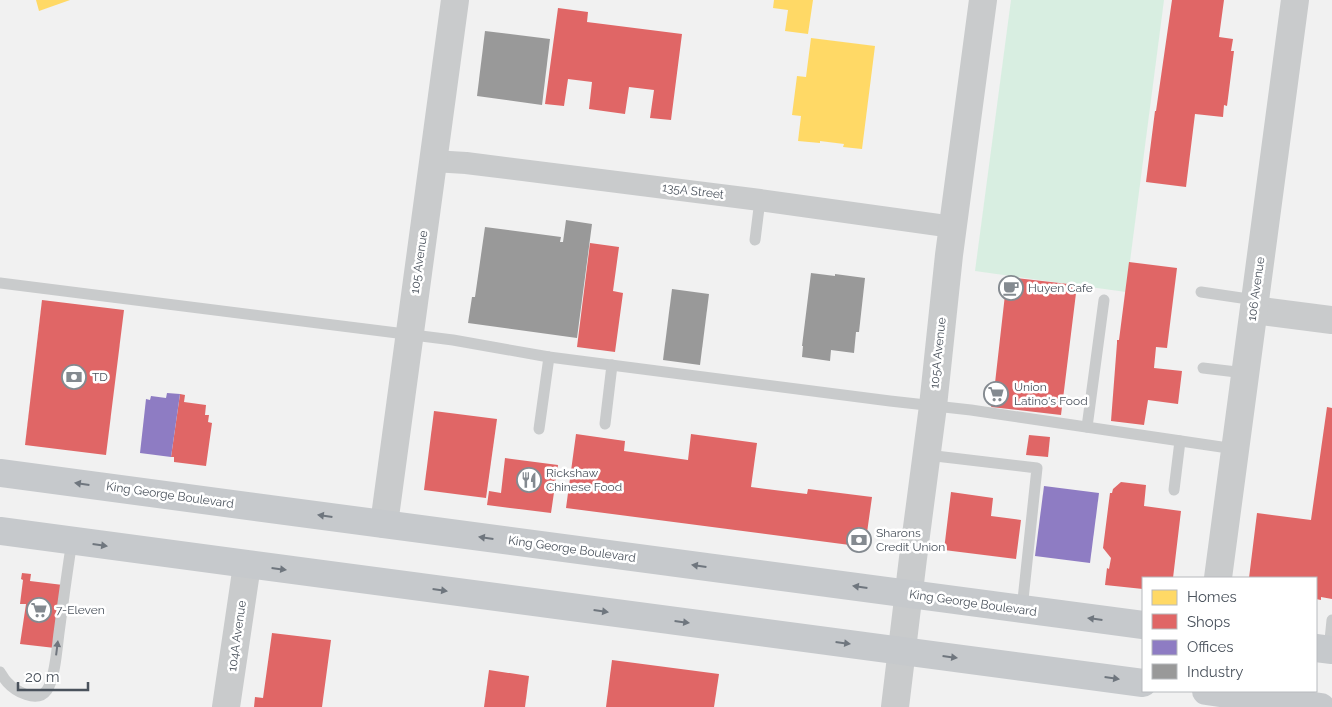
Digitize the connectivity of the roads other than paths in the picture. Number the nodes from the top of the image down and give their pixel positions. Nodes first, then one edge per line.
1 (455, 0) edge
2 (983, 0) edge
3 (1295, 0) edge
4 (433, 161) junction
5 (760, 200) junction
6 (953, 227) junction
7 (755, 240) dead end
8 (0, 283) edge
9 (1201, 292) dead end
10 (1104, 300) dead end
11 (1254, 305) junction
12 (1332, 320) edge
13 (410, 335) junction
14 (549, 357) junction
15 (612, 365) junction
16 (1203, 368) dead end
17 (1245, 373) junction
18 (933, 406) junction
19 (605, 424) dead end
20 (1087, 428) junction
21 (539, 429) dead end
22 (1180, 441) junction
23 (1235, 449) junction
24 (926, 455) junction
25 (0, 473) edge
26 (1174, 490) dead end
27 (384, 524) junction
28 (0, 531) edge
29 (0, 536) edge
30 (72, 541) junction
31 (247, 565) junction
32 (1218, 577) edge
33 (909, 594) junction
34 (1022, 609) junction
35 (1332, 620) edge
36 (1142, 625) edge
37 (1326, 649) edge
38 (902, 651) junction
39 (0, 672) edge
40 (1142, 682) edge
41 (1213, 692) edge
42 (226, 707) edge
43 (895, 707) edge
44 (1321, 707) edge

1 - 4 street, 105 Avenue
2 - 6 street, 105A Avenue
3 - 11 street, 106 Avenue
4 - 5 street, 135A Street
4 - 13 street, 105 Avenue
5 - 6 street, 135A Street
5 - 7 lane
6 - 18 street, 105A Avenue
8 - 13 lane
9 - 11 lane
10 - 20 lane
11 - 12 street
11 - 17 street, 106 Avenue
13 - 14 lane
13 - 27 street, 105 Avenue
14 - 15 lane
14 - 21 lane
15 - 18 lane
15 - 19 lane
16 - 17 lane
17 - 23 street, 106 Avenue
18 - 20 lane
18 - 24 street, 105A Avenue
20 - 22 lane
22 - 23 lane
22 - 26 lane
23 - 32 street, 106 Avenue
24 - 33 street, 105A Avenue
24 - 34 lane
27 -> 25 main road, King George Boulevard
33 -> 27 main road, King George Boulevard
28 - 29 lane
28 - 30 main road
30 -> 31 main road
39 -> 30 lane
31 -> 38 main road
31 - 42 street, 104A Avenue
33 - 34 main road, King George Boulevard
33 - 38 street, 105A Avenue
36 -> 34 main road, King George Boulevard
35 - 37 lane
38 -> 40 main road
38 - 43 street, 105A Avenue
41 - 44 main road

